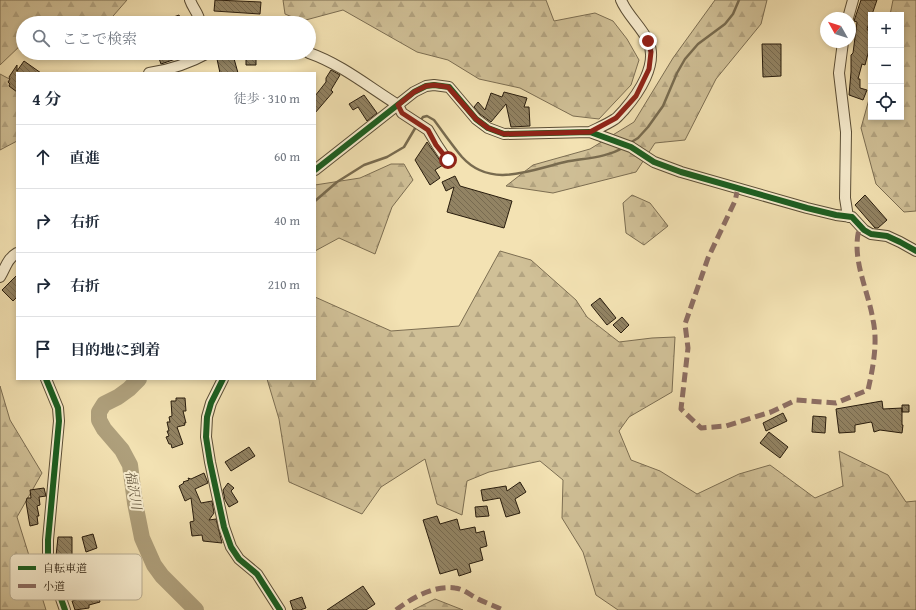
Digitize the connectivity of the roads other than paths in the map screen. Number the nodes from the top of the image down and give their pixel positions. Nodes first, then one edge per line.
1 (190, 0) edge
2 (621, 0) edge
3 (853, 0) edge
4 (850, 12) edge
5 (199, 16) edge
6 (842, 48) edge
7 (316, 55) edge
8 (194, 60) edge
9 (154, 72) edge
10 (398, 105) junction
11 (590, 132) junction
12 (448, 160) dead end
13 (316, 169) edge
14 (848, 217) junction
15 (916, 252) edge
16 (16, 254) edge
17 (0, 276) edge
18 (46, 380) edge
19 (222, 380) edge
20 (48, 554) edge
21 (61, 600) edge
22 (65, 610) edge
23 (280, 610) edge

1 - 5 street
2 - 11 street
3 - 4 street
6 - 14 street
7 - 10 street
8 - 9 street
10 - 11 street
10 - 12 street
10 - 13 street
11 - 14 street
14 - 15 street
16 - 17 street
18 - 20 street
19 - 23 street
21 - 22 street

